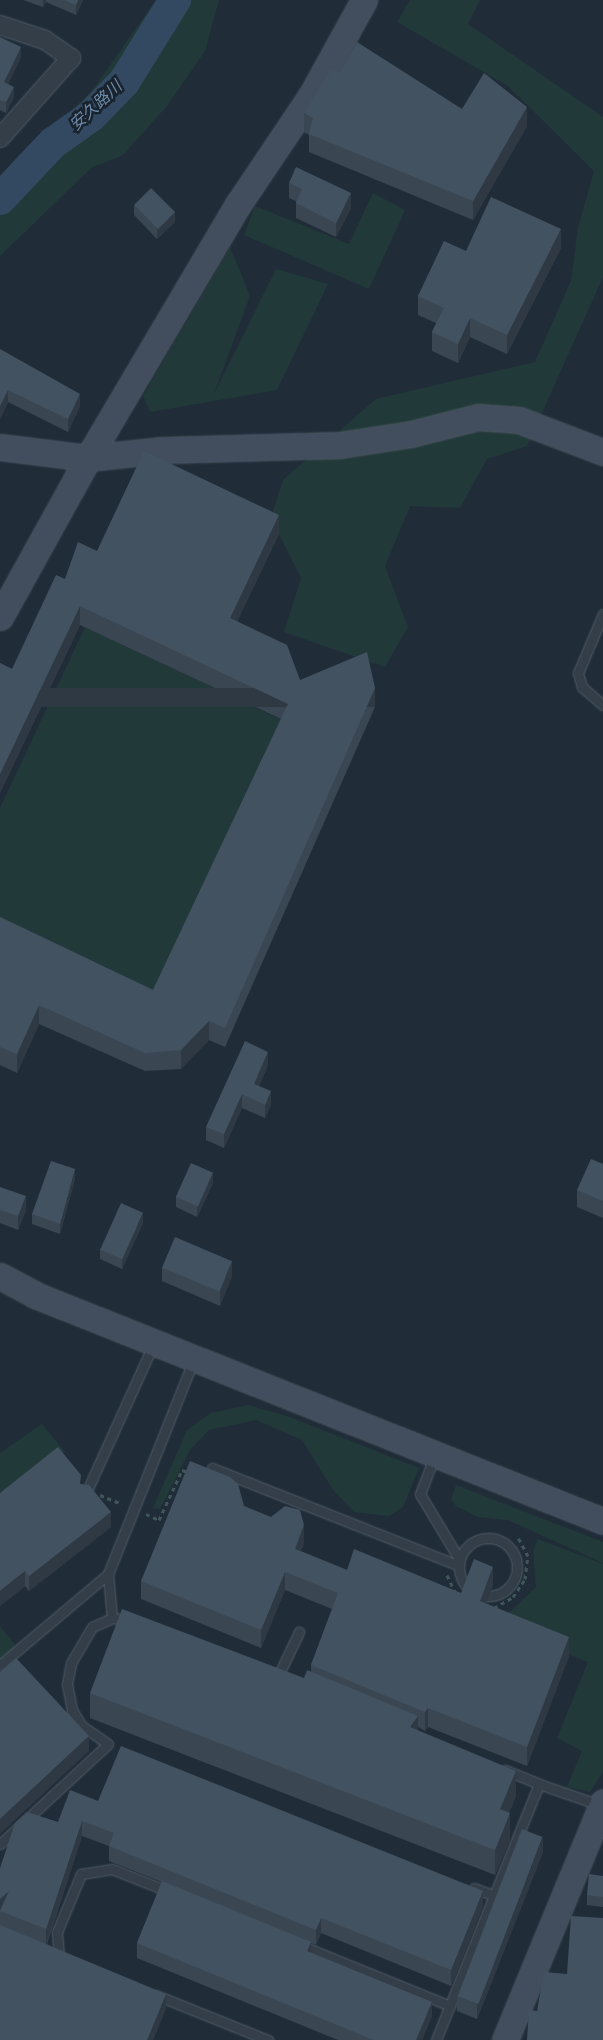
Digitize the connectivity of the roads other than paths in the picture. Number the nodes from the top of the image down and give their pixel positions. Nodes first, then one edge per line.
1 (364, 0) edge
2 (0, 24) edge
3 (0, 138) edge
4 (0, 448) edge
5 (603, 452) edge
6 (88, 458) junction
7 (603, 614) edge
8 (0, 617) edge
9 (603, 705) edge
10 (0, 1276) edge
11 (154, 1343) junction
12 (194, 1358) junction
13 (435, 1454) junction
14 (212, 1468) edge
15 (86, 1492) edge
16 (603, 1521) edge
17 (459, 1562) junction
18 (108, 1574) junction
19 (112, 1618) junction
20 (143, 1624) edge
21 (299, 1632) dead end
22 (0, 1665) edge
23 (263, 1670) edge
24 (281, 1678) junction
25 (290, 1682) edge
26 (108, 1744) junction
27 (117, 1748) dead end
28 (493, 1765) edge
29 (540, 1784) junction
30 (602, 1804) edge
31 (0, 1844) edge
32 (467, 1886) edge
33 (495, 1896) junction
34 (185, 1898) edge
35 (286, 1939) edge
36 (68, 1960) edge
37 (141, 1989) edge
38 (450, 2006) junction
39 (268, 2040) edge
40 (436, 2040) edge
41 (506, 2040) edge

1 - 6 street
2 - 3 street
4 - 6 street
5 - 6 street
6 - 8 street
7 - 9 lane
10 - 11 street
11 - 12 street
11 - 15 lane
12 - 13 street
12 - 18 lane
13 - 16 street
13 - 17 lane
14 - 17 lane
17 - 17 lane
18 - 19 lane
18 - 22 lane
19 - 20 lane
19 - 26 lane
21 - 24 lane
23 - 24 lane
24 - 25 lane
26 - 27 lane
26 - 31 lane
28 - 29 lane
29 - 30 lane
29 - 33 lane
30 - 41 street
32 - 33 lane
33 - 38 lane
34 - 36 lane
35 - 38 lane
37 - 39 lane
38 - 40 lane

